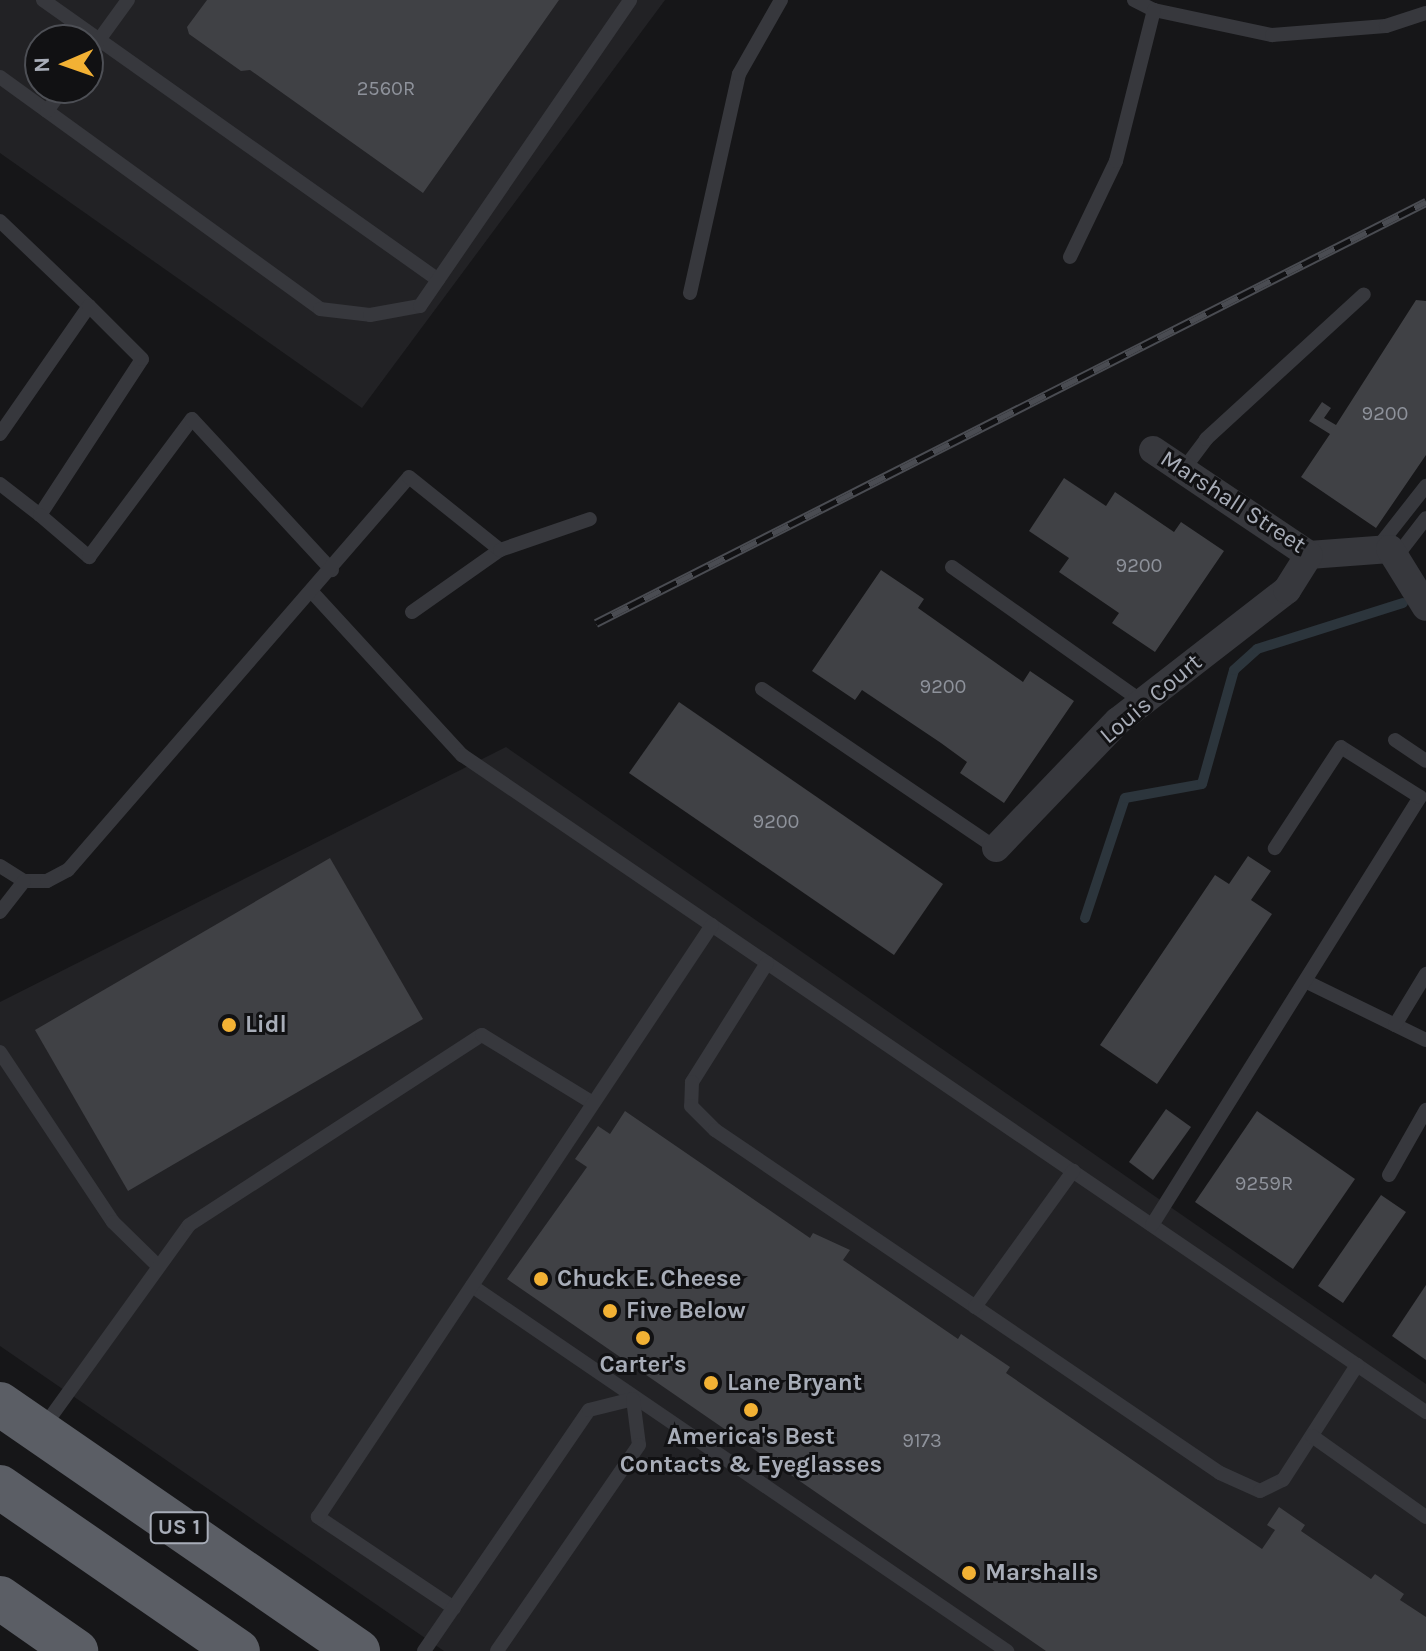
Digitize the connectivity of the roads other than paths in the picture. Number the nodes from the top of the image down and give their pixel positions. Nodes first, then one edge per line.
1 (43, 0) edge
2 (128, 0) edge
3 (630, 0) edge
4 (781, 0) edge
5 (1134, 0) edge
6 (1154, 10) junction
7 (1426, 13) edge
8 (77, 24) edge
9 (104, 33) edge
10 (104, 44) edge
11 (0, 77) edge
12 (52, 104) edge
13 (47, 111) junction
14 (0, 221) edge
15 (1070, 257) dead end
16 (438, 280) junction
17 (690, 293) dead end
18 (1364, 294) dead end
19 (89, 306) junction
20 (0, 434) edge
21 (1153, 450) dead end
22 (1183, 470) junction
23 (0, 484) edge
24 (1426, 486) edge
25 (40, 515) junction
26 (1426, 518) edge
27 (590, 519) dead end
28 (500, 550) junction
29 (1387, 552) junction
30 (1309, 555) junction
31 (952, 567) dead end
32 (332, 570) junction
33 (312, 592) junction
34 (1426, 607) edge
35 (412, 612) dead end
36 (762, 689) dead end
37 (1143, 702) junction
38 (1395, 740) dead end
39 (1426, 761) edge
40 (996, 848) joint
41 (1275, 848) dead end
42 (0, 866) edge
43 (24, 881) junction
44 (0, 912) edge
45 (712, 925) junction
46 (767, 963) junction
47 (1426, 974) edge
48 (1307, 982) junction
49 (1395, 1025) junction
50 (1426, 1040) edge
51 (0, 1052) edge
52 (593, 1103) junction
53 (1426, 1110) edge
54 (1073, 1171) junction
55 (1389, 1175) dead end
56 (1152, 1225) junction
57 (158, 1266) junction
58 (472, 1286) junction
59 (975, 1307) junction
60 (1357, 1365) junction
61 (633, 1399) junction
62 (0, 1404) edge
63 (1426, 1412) edge
64 (40, 1432) junction
65 (1312, 1436) junction
66 (0, 1487) edge
67 (1426, 1517) edge
68 (0, 1598) edge
69 (454, 1608) junction
70 (503, 1649) edge
71 (76, 1651) edge
72 (238, 1651) edge
73 (358, 1651) edge
74 (424, 1651) edge
75 (1007, 1651) edge

1 - 8 lane
2 - 9 lane
3 - 16 lane
4 - 17 lane
5 - 6 lane
6 - 7 lane
6 - 15 lane
10 - 16 lane
11 - 13 lane
12 - 13 lane
13 - 16 lane
14 - 19 lane
18 - 22 lane
19 - 20 lane
19 - 25 lane
21 - 22 street, Marshall Street
22 - 30 street, Marshall Street
23 - 25 lane
24 - 29 lane
25 - 32 lane
26 - 29 lane
27 - 28 lane
28 - 32 lane
28 - 35 lane
29 - 30 street, Marshall Street
29 - 34 street
30 - 37 street, Louis Court
31 - 37 lane
32 - 33 lane
33 - 43 lane
33 - 45 lane
36 - 40 lane
37 - 40 street, Louis Court
38 - 39 lane
41 - 48 lane
42 - 43 lane
43 - 44 lane
45 - 46 lane
45 - 52 lane
46 - 54 lane
46 - 59 lane
47 - 49 lane
48 - 49 lane
48 - 56 lane
49 - 50 lane
51 - 57 lane
52 - 57 lane
52 - 58 lane
53 - 55 lane
54 - 56 lane
54 - 59 lane
56 - 60 lane
57 - 64 lane
58 - 61 lane
58 - 69 lane
59 - 65 lane
60 - 63 lane
60 - 65 lane
61 - 69 lane
61 - 70 lane
61 - 75 lane
62 - 64 highway, US 1
64 - 73 highway, US 1
65 - 67 lane
66 - 72 highway
68 - 71 highway
69 - 74 lane

